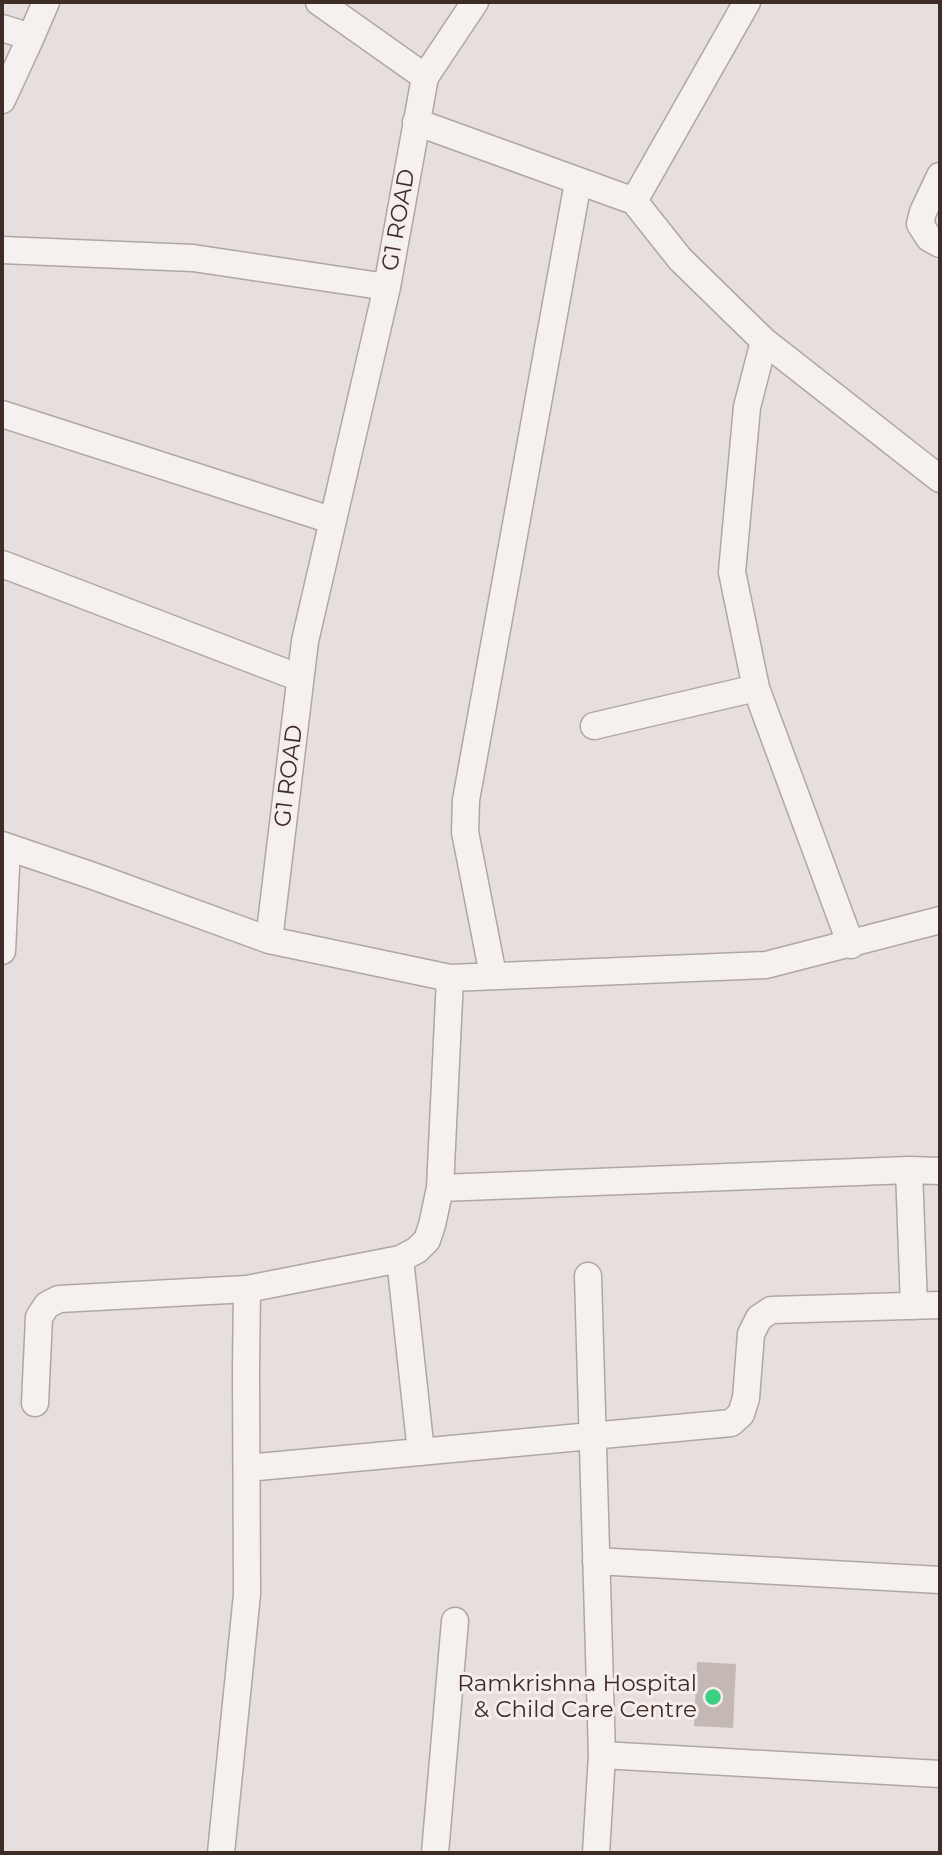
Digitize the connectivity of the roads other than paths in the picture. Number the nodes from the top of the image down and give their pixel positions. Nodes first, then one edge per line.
1 (46, 2) edge
2 (319, 2) edge
3 (475, 2) edge
4 (747, 2) edge
5 (2, 28) edge
6 (31, 37) junction
7 (425, 77) junction
8 (2, 100) edge
9 (416, 122) junction
10 (940, 176) edge
11 (578, 182) junction
12 (634, 201) junction
13 (940, 244) edge
14 (2, 250) edge
15 (387, 287) junction
16 (765, 341) junction
17 (2, 414) edge
18 (940, 478) edge
19 (331, 520) junction
20 (2, 564) edge
21 (300, 677) junction
22 (756, 688) junction
23 (594, 726) dead end
24 (4, 846) edge
25 (940, 920) edge
26 (269, 940) junction
27 (851, 944) junction
28 (2, 951) edge
29 (493, 975) junction
30 (450, 978) junction
31 (909, 1170) junction
32 (940, 1171) edge
33 (440, 1188) junction
34 (400, 1259) junction
35 (588, 1276) dead end
36 (247, 1289) junction
37 (914, 1306) junction
38 (940, 1306) edge
39 (35, 1403) dead end
40 (592, 1436) junction
41 (421, 1452) junction
42 (247, 1468) junction
43 (596, 1561) junction
44 (940, 1580) edge
45 (455, 1621) dead end
46 (602, 1755) junction
47 (940, 1774) edge
48 (221, 1853) edge
49 (435, 1853) edge
50 (596, 1853) edge

1 - 6 street
2 - 7 street
3 - 7 street, G1 ROAD
4 - 12 street
5 - 6 street
6 - 8 street
7 - 9 street, G1 ROAD
9 - 11 street
9 - 15 street, G1 ROAD
10 - 13 street
11 - 12 street
11 - 29 street
12 - 16 street
14 - 15 street
15 - 19 street, G1 ROAD
16 - 18 street
16 - 22 street
17 - 19 street
19 - 21 street, G1 ROAD
20 - 21 street
21 - 26 street, G1 ROAD
22 - 23 street
22 - 27 street
24 - 26 street
24 - 28 street
25 - 27 street
26 - 30 street
27 - 29 street
29 - 30 street
30 - 33 street
31 - 32 street
31 - 33 street
31 - 37 street
33 - 34 street
34 - 36 street
34 - 41 street
35 - 40 street
36 - 39 street
36 - 42 street
37 - 38 street
37 - 40 street
40 - 41 street
40 - 43 street
41 - 42 street
42 - 48 street
43 - 44 street
43 - 46 street
45 - 49 street
46 - 47 street
46 - 50 street

